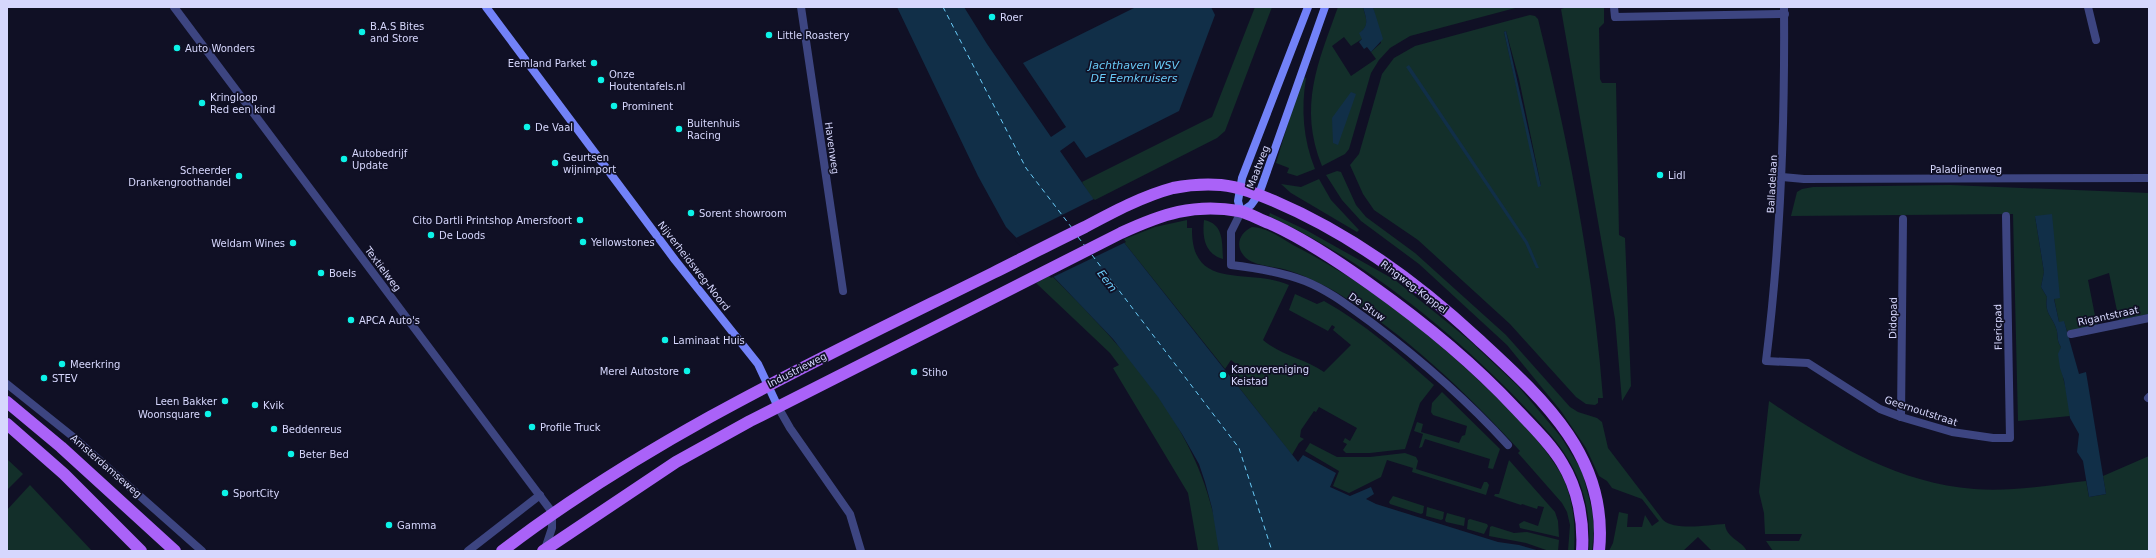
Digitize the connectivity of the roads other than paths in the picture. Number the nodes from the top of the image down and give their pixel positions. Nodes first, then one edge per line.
1 (174, 7) edge
2 (486, 7) edge
3 (801, 7) edge
4 (1308, 7) edge
5 (1325, 7) edge
6 (1614, 7) edge
7 (2088, 7) edge
8 (1784, 11) edge
9 (2096, 40) dead end
10 (1782, 177) junction
11 (2149, 178) edge
12 (1239, 188) junction
13 (1259, 194) junction
14 (1241, 212) junction
15 (1108, 215) joint
16 (2006, 216) dead end
17 (1903, 219) dead end
18 (843, 291) dead end
19 (2149, 318) edge
20 (2071, 334) dead end
21 (1766, 361) joint
22 (7, 384) edge
23 (768, 384) junction
24 (7, 402) edge
25 (778, 407) junction
26 (1901, 417) junction
27 (7, 424) edge
28 (2010, 438) joint
29 (1508, 445) dead end
30 (540, 495) junction
31 (552, 512) junction
32 (544, 550) edge
33 (141, 551) edge
34 (175, 551) edge
35 (202, 551) edge
36 (468, 551) edge
37 (502, 551) edge
38 (861, 551) edge
39 (1582, 551) edge
40 (1599, 551) edge

1 - 30 street, Textielweg
2 - 23 street, Nijverheidsweg-Noord
3 - 18 street, Havenweg
4 - 12 street, Maatweg
5 - 13 street, Maatweg
6 - 8 street
7 - 9 street
8 - 10 street, Balladelaan
10 - 11 street, Paladijnenweg
10 - 21 street, Balladelaan
12 - 13 main road, Ringweg-Koppel
12 - 14 street, Maatweg
12 - 15 main road, Ringweg-Koppel
13 - 14 street, Maatweg
13 - 40 main road, Ringweg-Koppel
14 - 25 main road
14 - 29 street, De Stuw
14 - 39 main road
15 - 23 main road, Industrieweg
16 - 28 street, Flericpad
17 - 26 street, Didopad
19 - 20 street, Rigantstraat
21 - 26 street, Geernoutstraat
22 - 35 street, Amsterdamseweg
23 - 25 street, Nijverheidsweg-Noord
23 - 31 main road, Industrieweg
24 - 34 main road, Amsterdamseweg
25 - 32 main road
25 - 38 street, Nijverheidsweg-Noord
26 - 28 street, Geernoutstraat
27 - 33 main road
30 - 31 street, Textielweg
30 - 36 street
31 - 32 street
31 - 37 main road, Industrieweg

